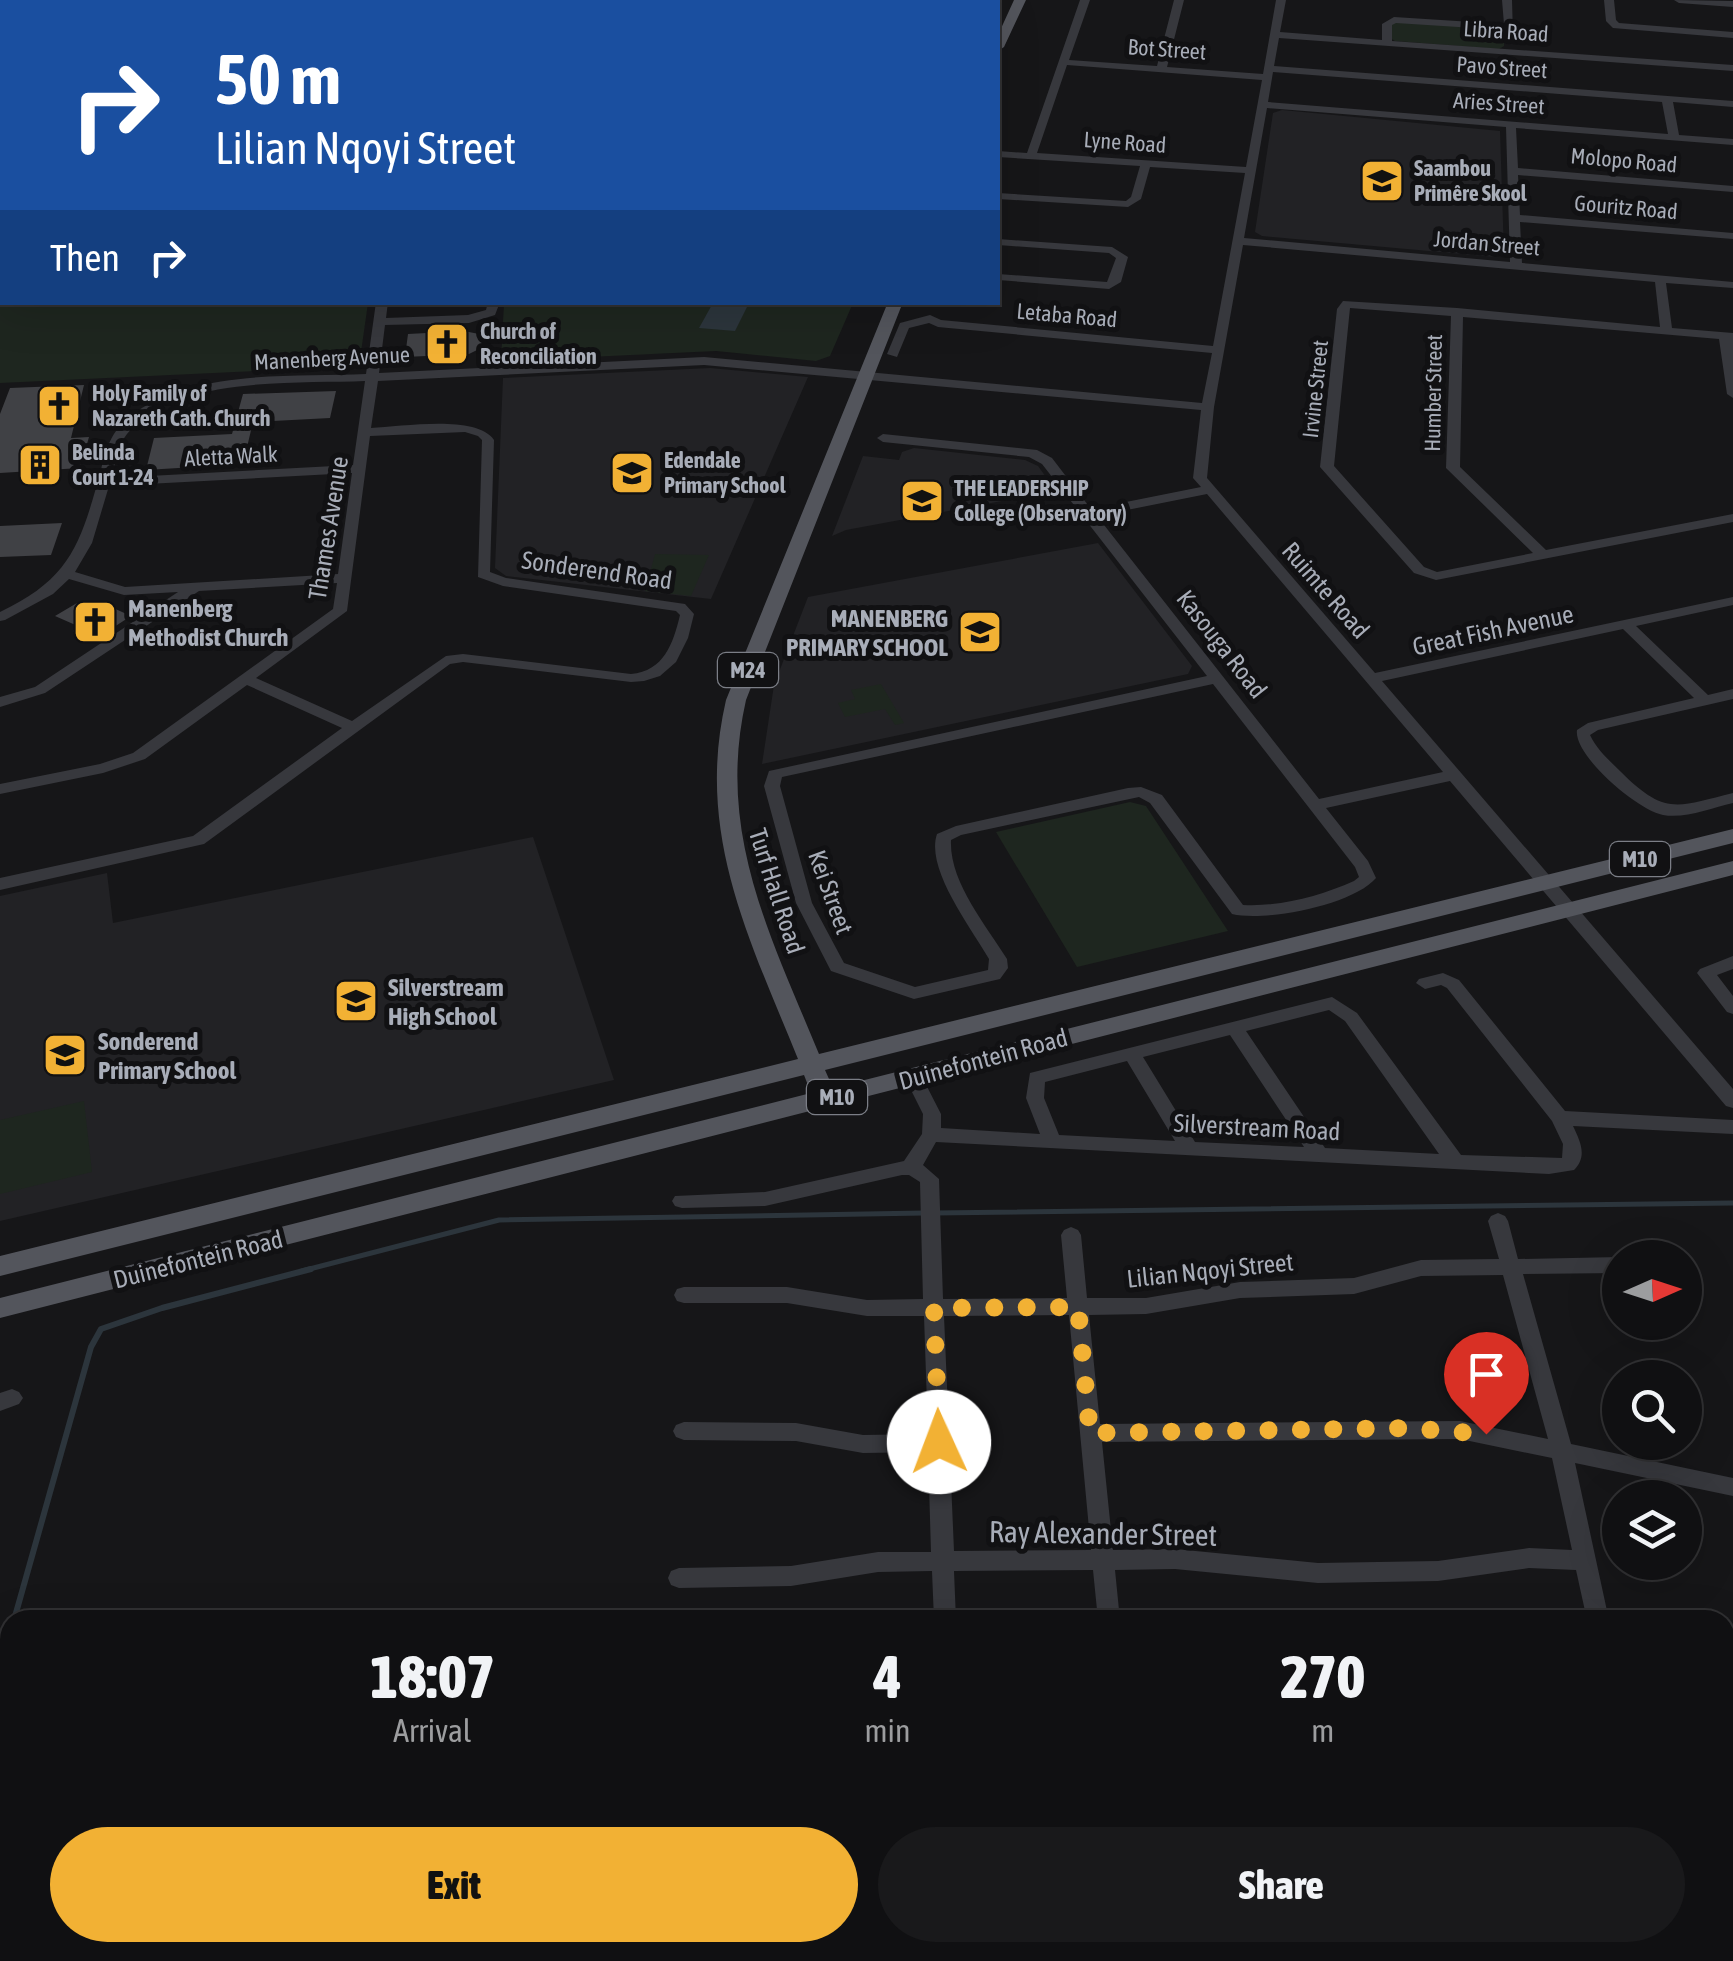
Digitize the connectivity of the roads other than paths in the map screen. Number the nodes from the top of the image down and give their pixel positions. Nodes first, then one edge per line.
1 (1011, 0) edge
2 (1020, 0) edge
3 (1084, 0) edge
4 (1178, 0) edge
5 (1281, 0) edge
6 (1507, 0) edge
7 (1609, 0) edge
8 (1679, 0) edge
9 (1733, 4) edge
10 (1509, 27) junction
11 (1275, 35) junction
12 (1733, 36) edge
13 (1000, 39) edge
14 (1000, 42) edge
15 (1387, 43) junction
16 (1511, 52) junction
17 (1064, 62) junction
18 (1733, 68) edge
19 (1161, 69) junction
20 (1268, 73) junction
21 (1667, 100) junction
22 (1733, 104) edge
23 (1262, 105) junction
24 (1510, 124) junction
25 (1674, 137) junction
26 (1733, 142) edge
27 (1000, 154) edge
28 (1031, 156) junction
29 (1146, 164) junction
30 (1249, 170) junction
31 (1512, 172) junction
32 (1733, 189) edge
33 (1000, 196) edge
34 (1515, 218) junction
35 (1733, 236) edge
36 (1237, 241) junction
37 (1000, 242) edge
38 (1516, 265) junction
39 (1000, 277) edge
40 (1660, 278) junction
41 (1733, 285) edge
42 (382, 305) edge
43 (493, 305) edge
44 (895, 305) edge
45 (933, 305) edge
46 (1456, 312) junction
47 (930, 319) junction
48 (379, 322) junction
49 (1666, 331) junction
50 (1729, 336) edge
51 (1219, 350) junction
52 (893, 354) dead end
53 (866, 375) junction
54 (372, 376) junction
55 (1733, 394) edge
56 (1208, 407) junction
57 (365, 432) junction
58 (883, 438) dead end
59 (360, 469) junction
60 (103, 482) junction
61 (1207, 490) junction
62 (1088, 513) junction
63 (1733, 518) edge
64 (1544, 556) junction
65 (68, 574) junction
66 (346, 578) junction
67 (194, 588) junction
68 (1733, 600) edge
69 (0, 617) edge
70 (1626, 624) junction
71 (1218, 678) junction
72 (1370, 678) junction
73 (245, 680) junction
74 (1733, 694) edge
75 (1704, 700) junction
76 (0, 702) edge
77 (352, 727) junction
78 (1453, 775) junction
79 (0, 789) edge
80 (1733, 798) edge
81 (1316, 805) junction
82 (1733, 836) edge
83 (1733, 868) edge
84 (1367, 882) joint
85 (1546, 882) junction
86 (0, 884) edge
87 (1568, 909) junction
88 (1733, 962) edge
89 (1425, 983) dead end
90 (1733, 1008) edge
91 (1234, 1027) junction
92 (1131, 1053) junction
93 (811, 1063) junction
94 (914, 1078) junction
95 (826, 1100) junction
96 (1733, 1101) edge
97 (1560, 1118) junction
98 (1733, 1127) edge
99 (931, 1135) junction
100 (1052, 1142) junction
101 (1189, 1148) junction
102 (1319, 1155) junction
103 (1455, 1162) junction
104 (913, 1168) junction
105 (682, 1201) dead end
106 (1498, 1221) dead end
107 (1071, 1235) dead end
108 (1602, 1265) edge
109 (0, 1266) edge
110 (1510, 1266) junction
111 (684, 1295) dead end
112 (1078, 1307) junction
113 (0, 1308) edge
114 (934, 1308) junction
115 (684, 1430) dead end
116 (1090, 1433) junction
117 (939, 1442) junction
118 (1561, 1448) junction
119 (1733, 1487) edge
120 (1102, 1560) junction
121 (1586, 1560) junction
122 (942, 1562) junction
123 (679, 1578) dead end
124 (944, 1610) edge
125 (1107, 1610) edge
126 (1596, 1610) edge

1 - 13 main road
2 - 14 main road
3 - 17 street
4 - 19 street
5 - 11 street
6 - 10 street
7 - 12 street
8 - 9 street
10 - 15 street
10 - 16 street
11 - 15 street, Libra Road
11 - 20 street
15 - 16 street, Libra Road
16 - 18 street, Libra Road
17 - 19 street, Bot Street
17 - 28 street
19 - 20 street, Bot Street
20 - 21 street, Pavo Street
20 - 23 street
21 - 22 street, Pavo Street
21 - 25 street
23 - 24 street, Aries Street
23 - 30 street
24 - 25 street, Aries Street
24 - 31 street
25 - 26 street, Aries Street
27 - 28 street, Lyne Road
28 - 29 street, Lyne Road
29 - 30 street, Lyne Road
29 - 33 street
30 - 36 street
31 - 32 street, Molopo Road
31 - 34 street
34 - 35 street, Gouritz Road
34 - 38 street
36 - 38 street, Jordan Street
36 - 51 street
37 - 39 street, Letaba Road
38 - 40 street, Jordan Street
40 - 41 street, Jordan Street
40 - 49 street
42 - 48 street, Thames Avenue
43 - 48 street
44 - 53 main road, Turf Hall Road / M24
45 - 47 street
46 - 49 street, Irvine Street
46 - 64 street, Humber Street
46 - 64 street, Irvine Street
47 - 51 street, Letaba Road
47 - 52 street
48 - 54 street, Thames Avenue
49 - 50 street, Irvine Street
50 - 55 street
51 - 56 street
53 - 54 street, Manenberg Avenue
53 - 56 street, Manenberg Avenue
53 - 93 main road, Turf Hall Road / M24
54 - 57 street, Thames Avenue
54 - 60 street, Manenberg Avenue
56 - 61 street
57 - 59 street, Thames Avenue
57 - 77 street, Sonderend Road
58 - 62 street, Kasouga Road
59 - 60 street, Aletta Walk
59 - 66 street, Thames Avenue
60 - 65 street, Manenberg Avenue
61 - 62 street
61 - 72 street, Ruimte Road
62 - 71 street, Kasouga Road
63 - 64 street, Irvine Street
65 - 67 street
65 - 69 street, Manenberg Avenue
66 - 67 street
66 - 73 street, Thames Avenue
67 - 76 street
68 - 70 street, Great Fish Avenue
70 - 72 street, Great Fish Avenue
70 - 75 street
71 - 81 street, Kasouga Road
71 - 84 street, Kei Street
72 - 78 street, Ruimte Road
73 - 77 street
73 - 79 street, Thames Avenue
74 - 75 street
75 - 80 street
77 - 86 street, Sonderend Road
78 - 81 street
78 - 85 street, Ruimte Road
81 - 84 street, Kasouga Road
82 - 85 main road, Duinefontein Road / M10
83 - 87 main road, Duinefontein Road / M10
85 - 87 street, Ruimte Road
85 - 93 main road, Duinefontein Road / M10
87 - 94 main road, Duinefontein Road / M10
87 - 96 street, Ruimte Road
88 - 90 street
89 - 97 street, Silverstream Road
91 - 92 street
91 - 102 street
91 - 103 street
92 - 100 street
92 - 101 street
93 - 95 main road, Turf Hall Road / M24
93 - 109 main road, Duinefontein Road / M10
94 - 95 main road, Duinefontein Road / M10
94 - 99 street
95 - 113 main road, Duinefontein Road / M10
97 - 98 street
97 - 103 street, Silverstream Road
99 - 100 street, Silverstream Road
99 - 104 street
100 - 101 street, Silverstream Road
101 - 102 street, Silverstream Road
102 - 103 street, Silverstream Road
104 - 105 street
104 - 114 street
106 - 110 street
107 - 112 street
108 - 110 street, Lilian Nqoyi Street
110 - 112 street, Lilian Nqoyi Street
110 - 118 street
111 - 114 street, Lilian Nqoyi Street
112 - 114 street, Lilian Nqoyi Street
112 - 116 street
114 - 117 street
115 - 117 street
116 - 118 street
116 - 120 street
117 - 122 street
118 - 119 street
118 - 121 street
120 - 121 street, Ray Alexander Street
120 - 122 street, Ray Alexander Street
120 - 125 street
121 - 126 street
122 - 123 street, Ray Alexander Street
122 - 124 street

